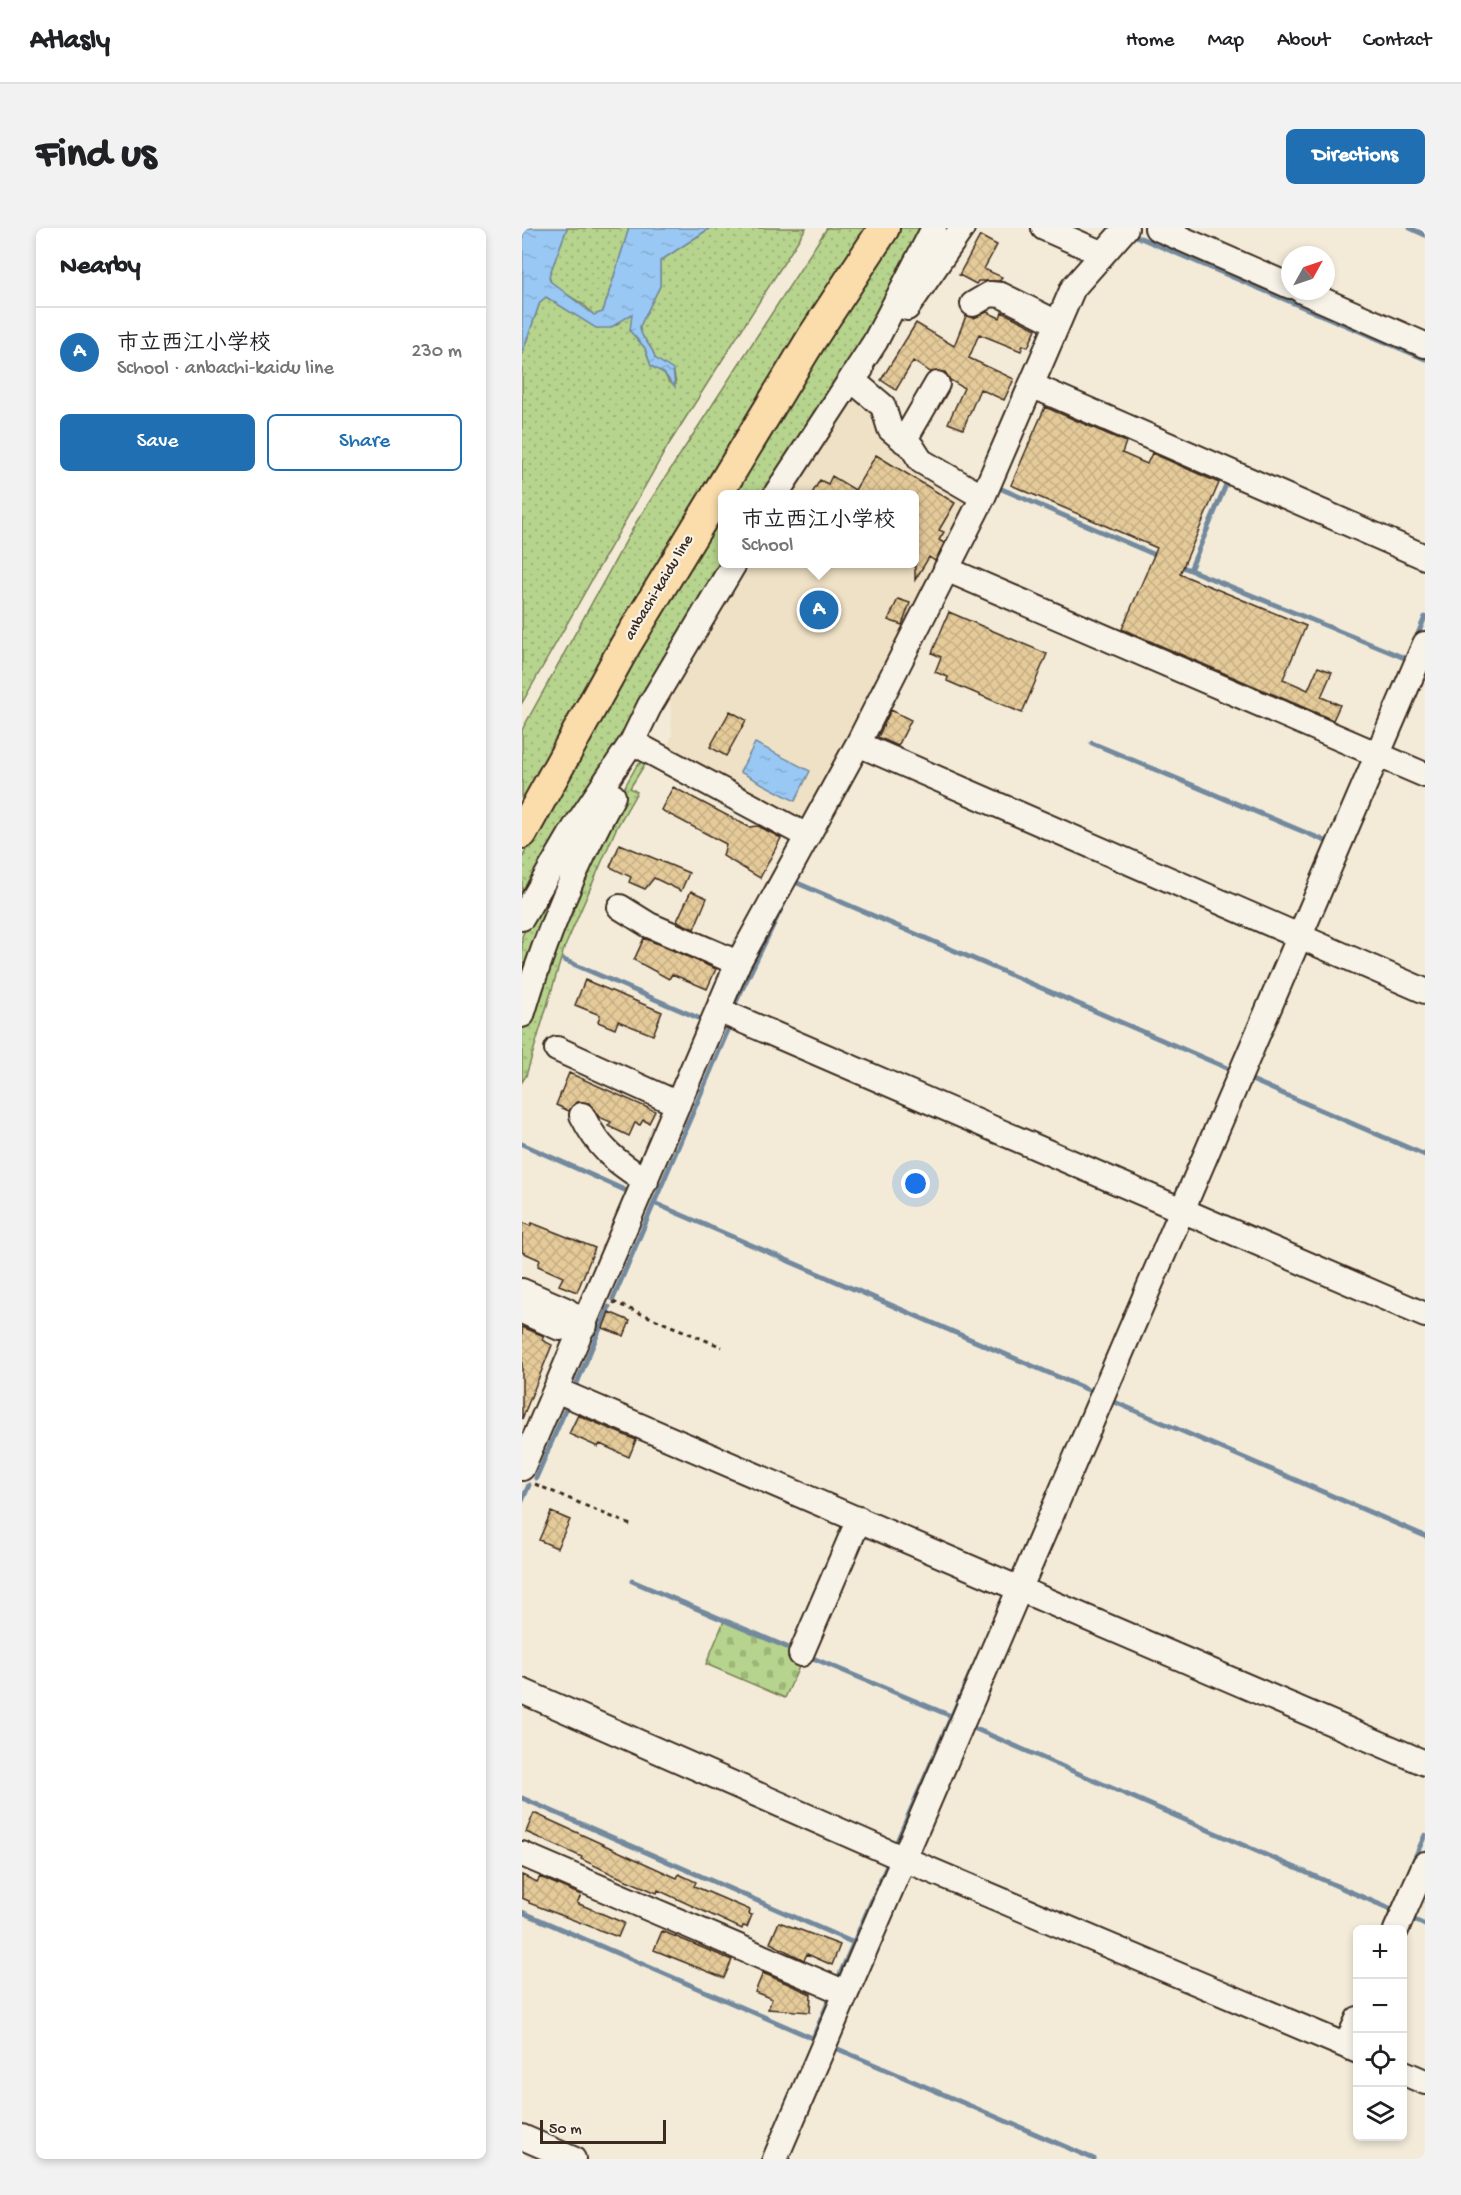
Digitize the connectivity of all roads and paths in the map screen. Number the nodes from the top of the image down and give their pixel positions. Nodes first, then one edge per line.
1 (884, 228) edge
2 (934, 228) edge
3 (962, 228) edge
4 (1044, 228) edge
5 (1126, 228) edge
6 (1157, 228) edge
7 (1103, 254) junction
8 (1281, 282) edge
9 (1322, 300) edge
10 (973, 304) dead end
11 (1057, 323) junction
12 (1425, 345) edge
13 (851, 379) junction
14 (937, 384) dead end
15 (1031, 385) junction
16 (904, 441) junction
17 (720, 490) edge
18 (779, 490) edge
19 (718, 493) edge
20 (983, 497) junction
21 (1425, 557) edge
22 (732, 568) edge
23 (946, 569) junction
24 (1425, 644) edge
25 (637, 744) junction
26 (858, 744) junction
27 (1378, 754) junction
28 (1425, 775) edge
29 (522, 832) edge
30 (807, 836) junction
31 (620, 907) dead end
32 (522, 918) edge
33 (1301, 937) junction
34 (738, 963) junction
35 (1425, 991) edge
36 (718, 1010) junction
37 (522, 1015) edge
38 (557, 1048) dead end
39 (678, 1104) junction
40 (582, 1115) dead end
41 (646, 1181) junction
42 (1182, 1210) junction
43 (522, 1291) edge
44 (597, 1296) junction
45 (522, 1311) edge
46 (1425, 1315) edge
47 (585, 1325) junction
48 (560, 1328) dead end
49 (722, 1347) dead end
50 (556, 1390) junction
51 (527, 1475) edge
52 (859, 1519) junction
53 (633, 1526) dead end
54 (1019, 1588) junction
55 (801, 1654) dead end
56 (522, 1691) edge
57 (1425, 1763) edge
58 (522, 1854) edge
59 (904, 1859) junction
60 (1425, 1864) edge
61 (1398, 1925) edge
62 (846, 1994) junction
63 (1355, 2033) edge
64 (1352, 2049) edge
65 (1407, 2074) edge
66 (1425, 2082) edge
67 (522, 2137) edge
68 (573, 2159) edge
69 (775, 2159) edge

1 - 17 main road, anbachi-kaidu line
2 - 13 street
3 - 13 street
4 - 7 street
5 - 7 street
6 - 8 street
7 - 11 street
9 - 12 street
10 - 11 street
11 - 15 street
13 - 16 street
13 - 18 street
14 - 16 street
15 - 20 street
15 - 21 street
16 - 20 street
19 - 29 main road, anbachi-kaidu line
20 - 23 street
22 - 25 street
23 - 26 street
23 - 27 street
24 - 27 street
25 - 30 street
25 - 32 street
25 - 37 street
26 - 30 street
26 - 33 street
27 - 28 street
27 - 33 street
30 - 34 street
31 - 34 street
33 - 35 street
33 - 42 street
34 - 36 street
36 - 39 street
36 - 42 street
38 - 39 street
39 - 41 street
40 - 41 street
41 - 44 street
42 - 46 street
42 - 54 street
43 - 47 street
44 - 47 street
44 - 49 path
45 - 48 street
47 - 50 street
50 - 51 street
50 - 52 street
51 - 53 path
52 - 54 street
52 - 55 street
54 - 57 street
54 - 59 street
56 - 59 street
58 - 62 street
59 - 62 street
59 - 64 street
60 - 61 street
62 - 69 street
63 - 64 street
65 - 66 street
67 - 68 street

